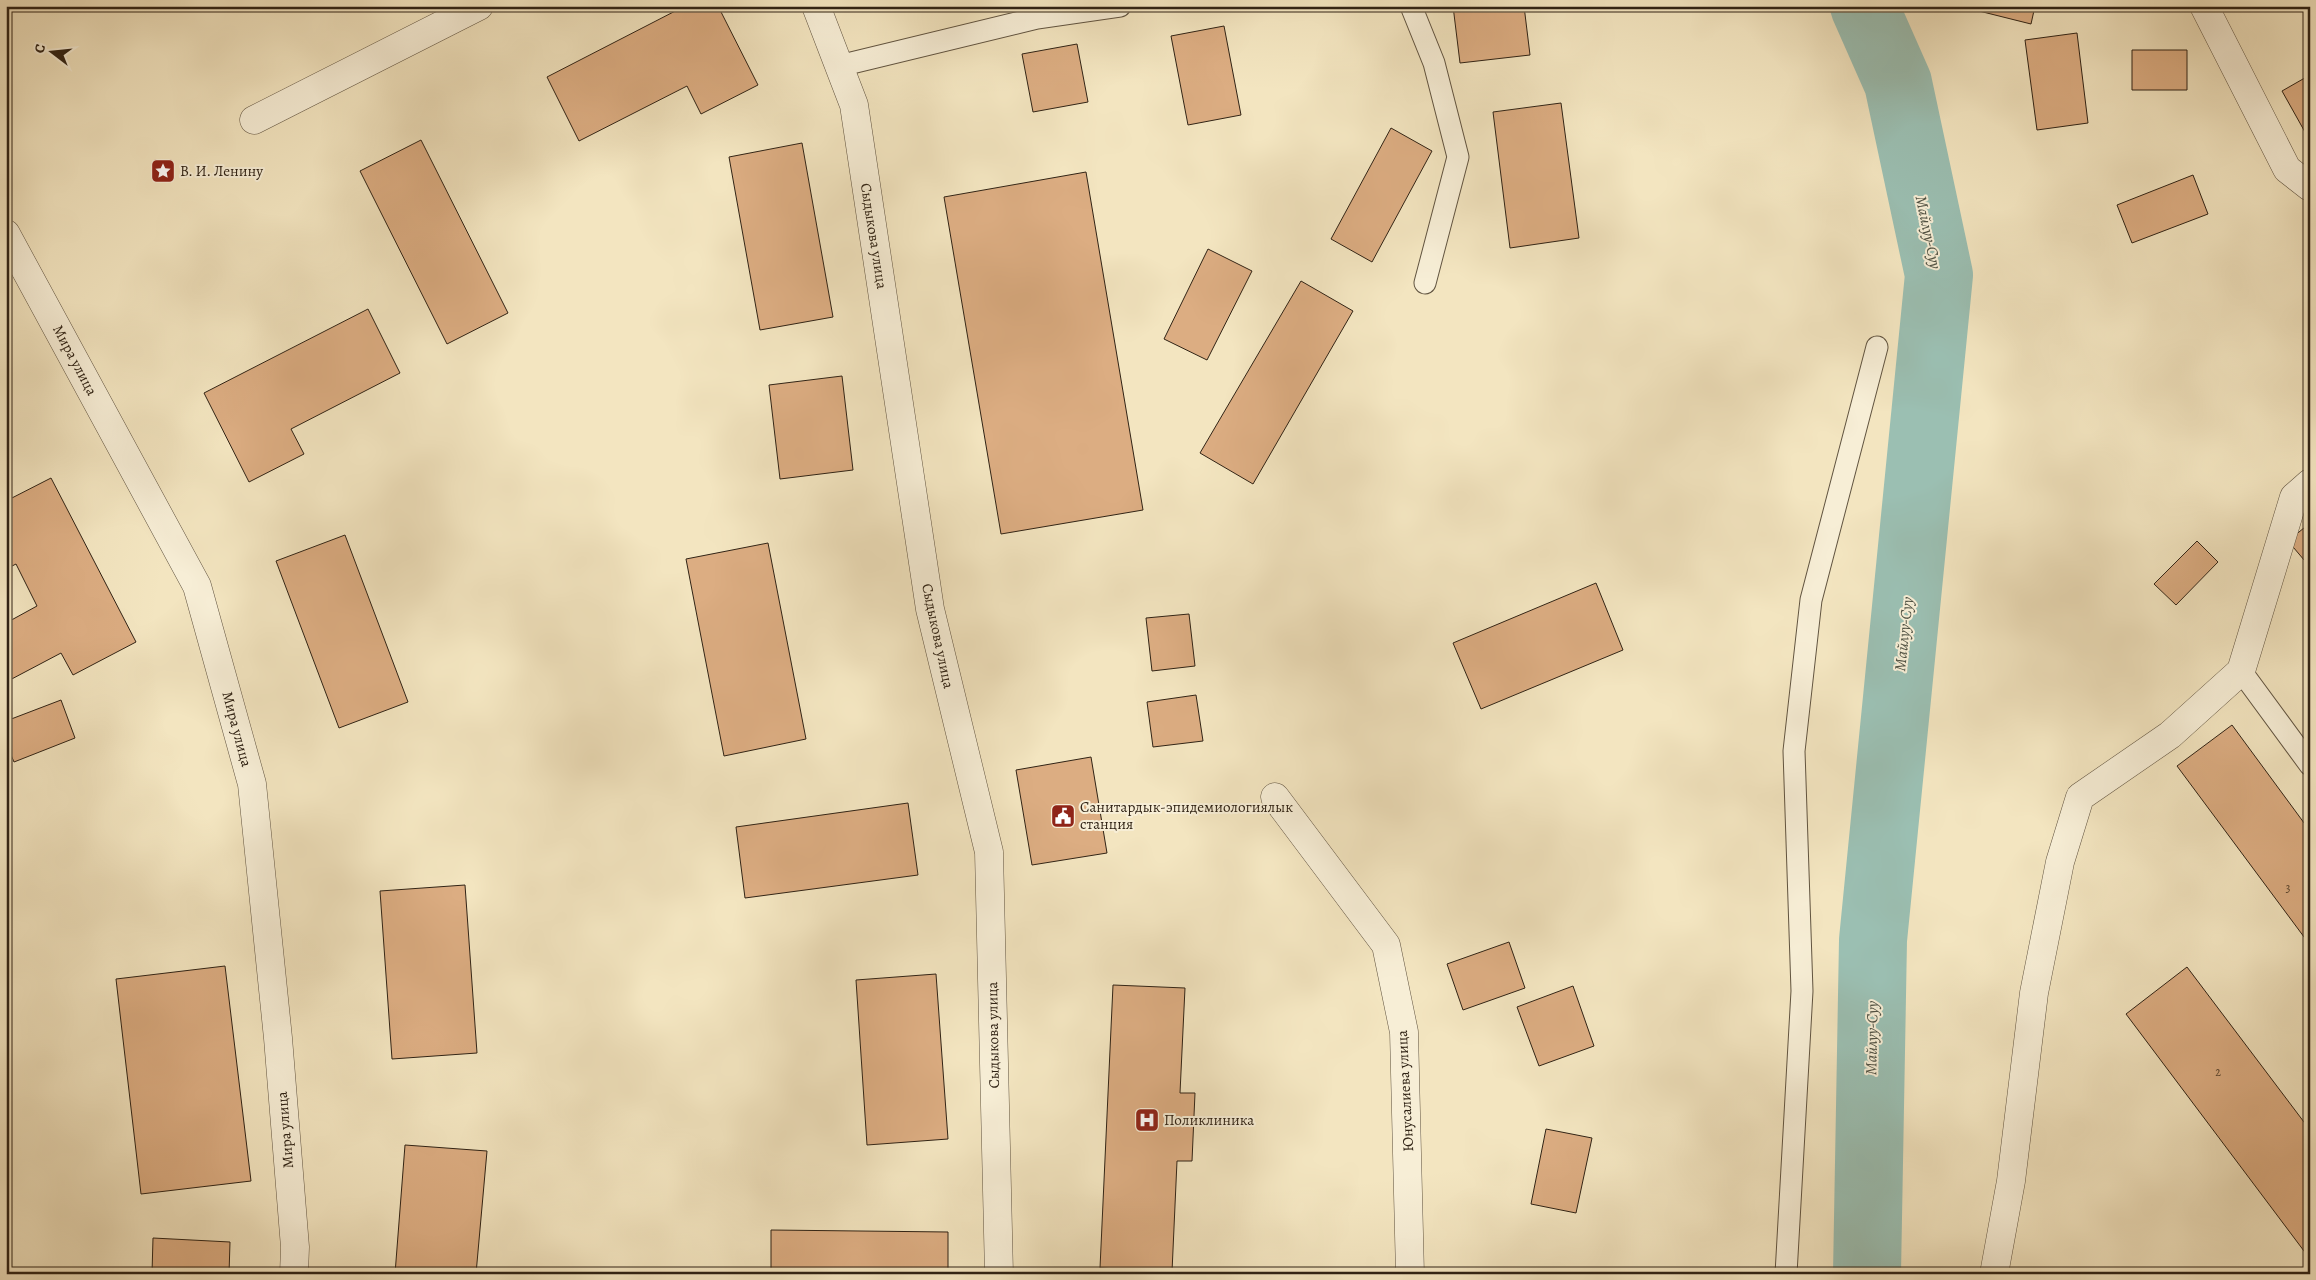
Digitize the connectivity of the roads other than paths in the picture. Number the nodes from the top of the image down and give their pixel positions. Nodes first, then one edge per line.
1 (479, 6) edge
2 (816, 6) edge
3 (1120, 6) edge
4 (1411, 6) edge
5 (2204, 6) edge
6 (839, 66) junction
7 (254, 120) dead end
8 (2310, 187) edge
9 (6, 234) edge
10 (1425, 283) dead end
11 (1877, 347) dead end
12 (2310, 483) edge
13 (2241, 671) junction
14 (2310, 765) edge
15 (1275, 797) dead end
16 (294, 1274) edge
17 (999, 1274) edge
18 (1410, 1274) edge
19 (1786, 1274) edge
20 (1994, 1274) edge

1 - 7 street
2 - 6 street, Сыдыкова улица
3 - 6 lane
4 - 10 lane
5 - 8 street
6 - 17 street, Сыдыкова улица
9 - 16 street, Мира улица
11 - 19 lane
12 - 13 street
13 - 14 lane
13 - 20 street
15 - 18 street, Юнусалиева улица

